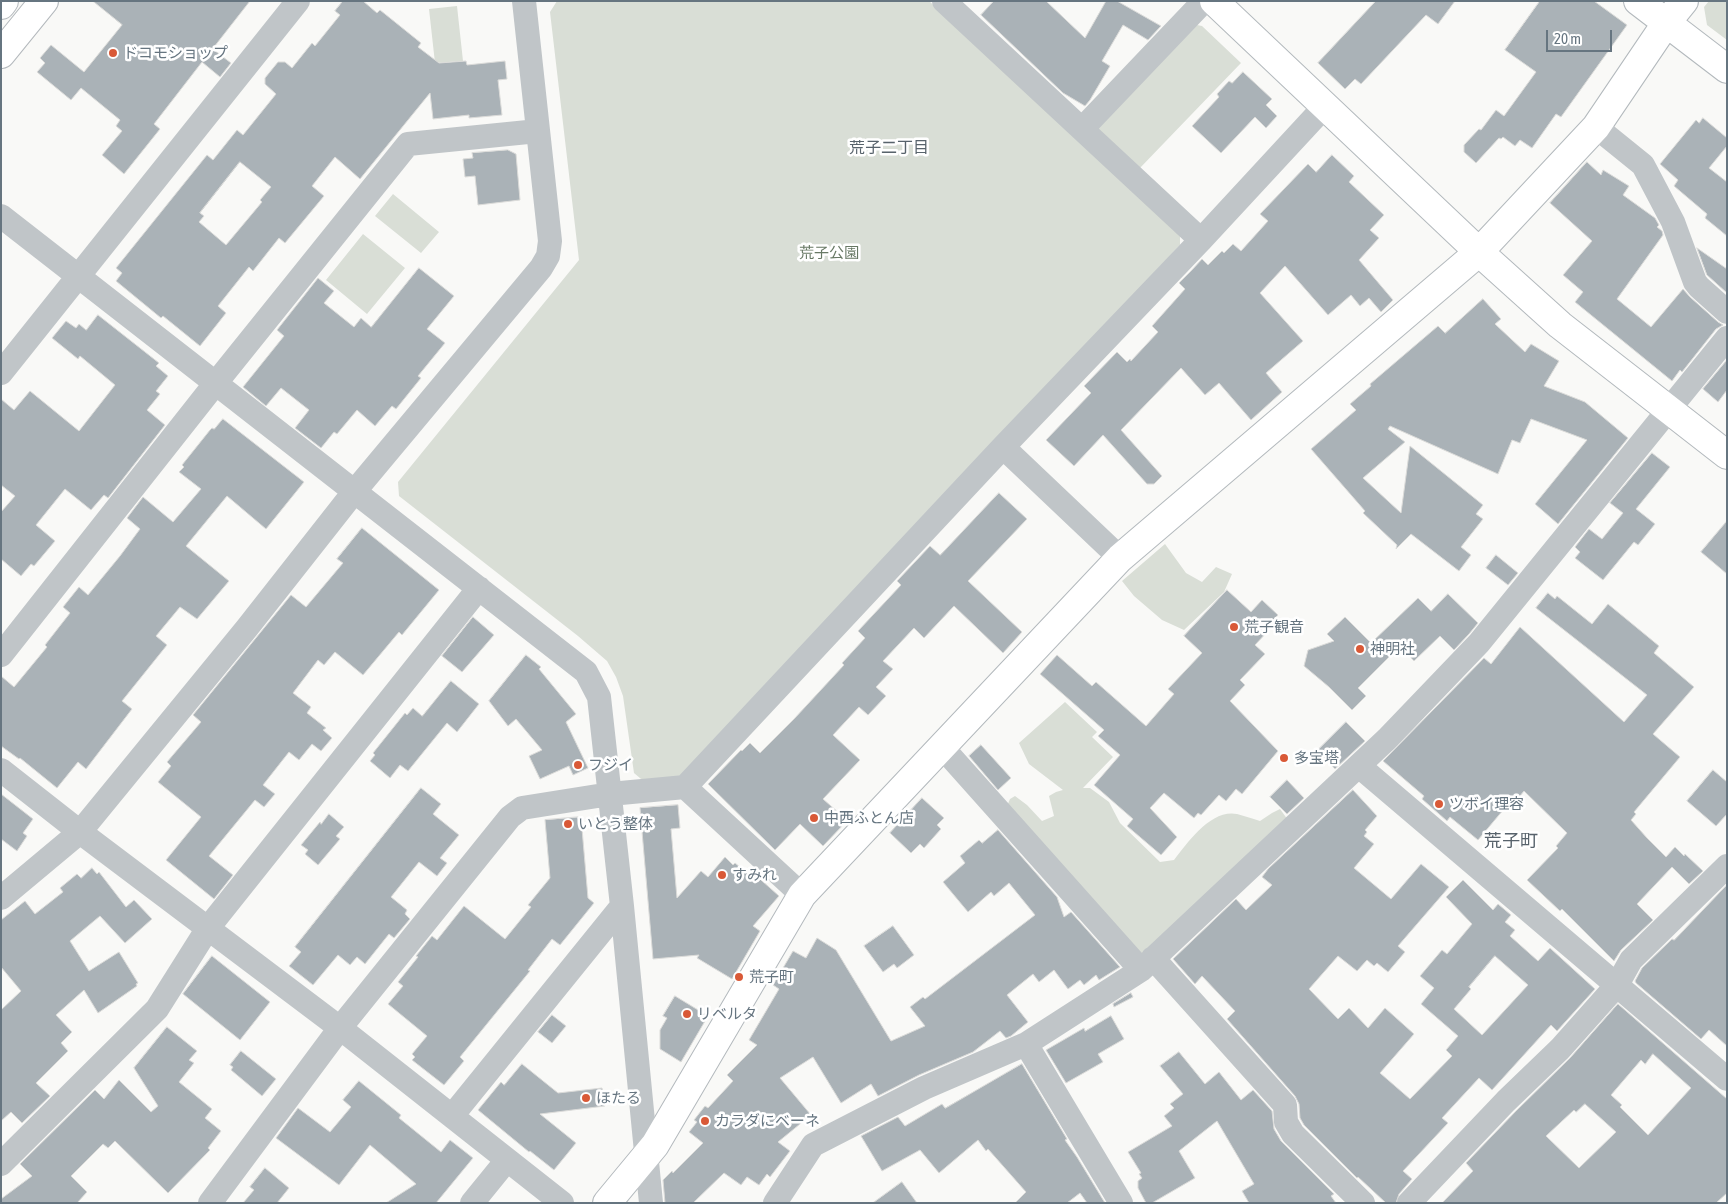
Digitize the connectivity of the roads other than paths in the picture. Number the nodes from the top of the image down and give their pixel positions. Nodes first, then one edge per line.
1 (4, 1) edge
2 (44, 1) edge
3 (298, 1) edge
4 (524, 1) edge
5 (944, 1) edge
6 (1204, 1) edge
7 (1214, 1) edge
8 (1638, 1) edge
9 (1, 4) edge
10 (1675, 12) edge
11 (1, 54) edge
12 (1727, 69) edge
13 (1325, 106) junction
14 (1596, 127) junction
15 (1082, 129) junction
16 (538, 131) junction
17 (1, 216) edge
18 (1201, 240) junction
19 (1480, 252) junction
20 (79, 276) junction
21 (1727, 312) edge
22 (1727, 338) edge
23 (1, 373) edge
24 (215, 384) junction
25 (1668, 410) junction
26 (1003, 448) junction
27 (1727, 455) edge
28 (354, 492) junction
29 (1120, 558) junction
30 (479, 588) junction
31 (1, 655) edge
32 (942, 746) junction
33 (1359, 766) junction
34 (1, 770) edge
35 (685, 787) junction
36 (610, 794) junction
37 (80, 832) junction
38 (1727, 866) edge
39 (802, 895) junction
40 (1, 898) edge
41 (622, 906) junction
42 (208, 928) junction
43 (1147, 964) junction
44 (1617, 985) junction
45 (340, 1028) junction
46 (1026, 1044) junction
47 (1727, 1079) edge
48 (452, 1116) junction
49 (646, 1156) junction
50 (507, 1160) junction
51 (1, 1164) edge
52 (210, 1203) edge
53 (472, 1203) edge
54 (562, 1203) edge
55 (607, 1203) edge
56 (651, 1203) edge
57 (775, 1203) edge
58 (1120, 1203) edge
59 (1363, 1203) edge
60 (1409, 1203) edge

1 - 9 street
2 - 11 street
3 - 20 street
4 - 16 street
5 - 15 street
6 - 15 street
7 - 13 street
8 - 10 street
10 - 12 street
10 - 14 street
13 - 18 street
13 - 19 street
14 - 19 street
14 - 21 street
15 - 18 street
16 - 24 street
16 - 28 street
17 - 20 street
18 - 26 street
19 - 25 street
19 - 29 street
20 - 23 street
20 - 24 street
22 - 25 street
24 - 28 street
24 - 31 street
25 - 27 street
25 - 33 street
26 - 29 street
26 - 35 street
28 - 30 street
28 - 37 street
29 - 32 street
30 - 36 street
30 - 42 street
32 - 39 street
32 - 43 street
33 - 43 street
33 - 44 street
34 - 37 street
35 - 36 street
35 - 39 street
36 - 41 street
36 - 45 street
37 - 40 street
37 - 42 street
38 - 44 street
39 - 49 street
41 - 48 street
41 - 49 street
42 - 45 street
42 - 51 street
43 - 46 street
43 - 59 street
44 - 47 street
44 - 60 street
45 - 48 street
45 - 52 street
46 - 57 street
46 - 58 street
48 - 50 street
49 - 55 street
49 - 56 street
50 - 53 street
50 - 54 street

